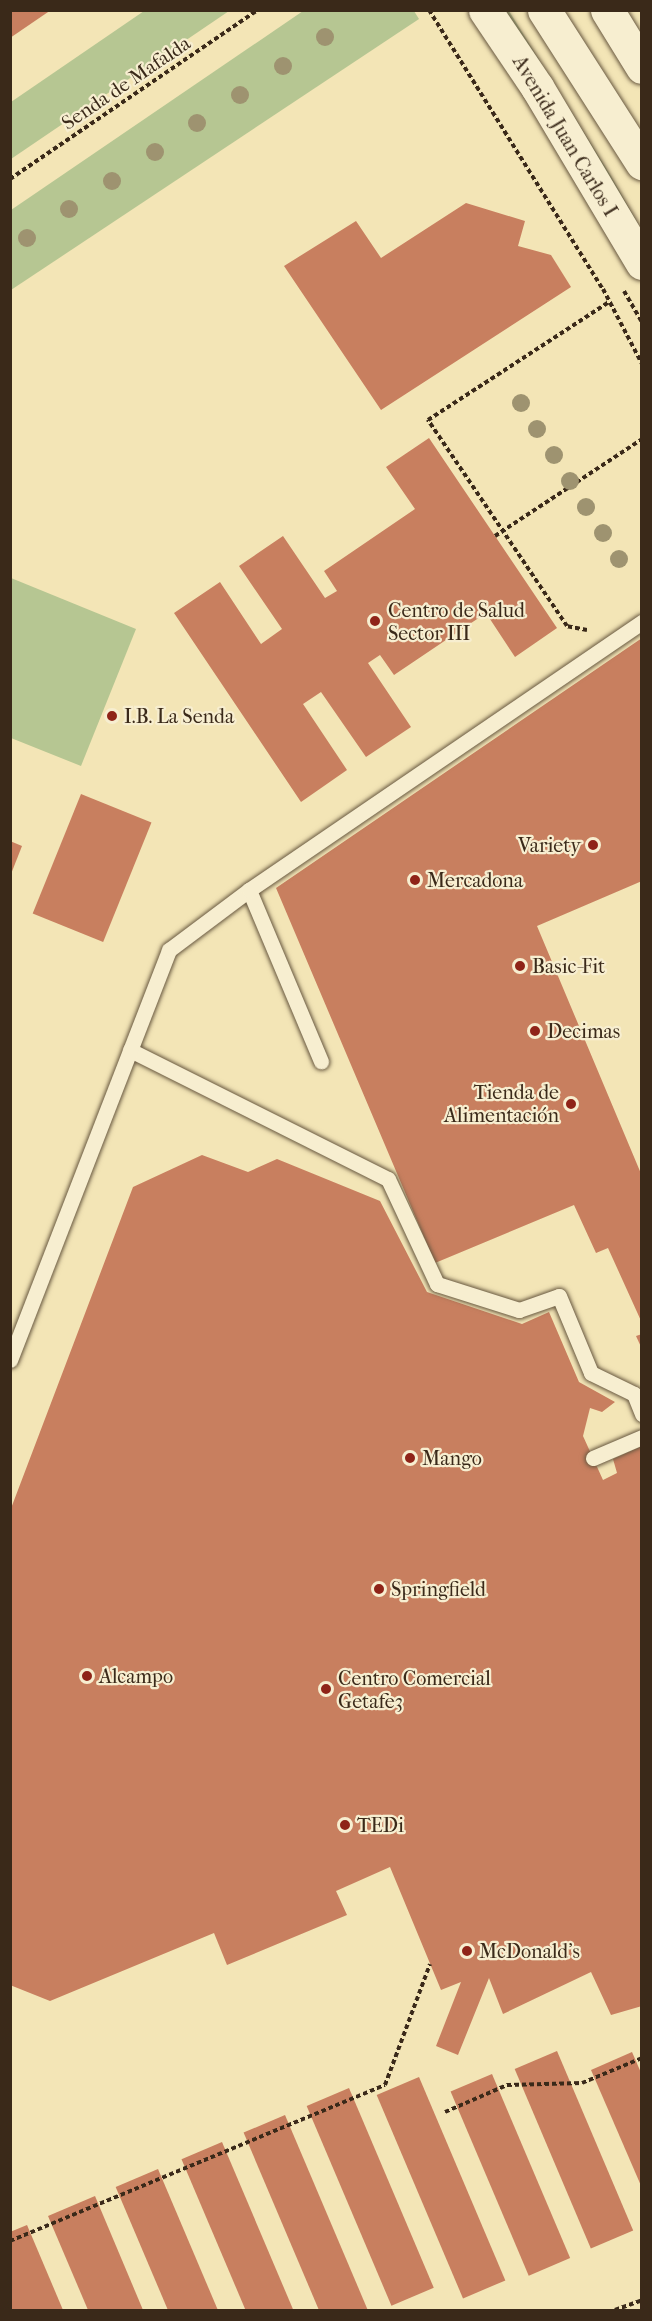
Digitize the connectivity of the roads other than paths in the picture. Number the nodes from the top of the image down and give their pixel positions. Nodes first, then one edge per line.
1 (485, 10) edge
2 (544, 10) edge
3 (607, 10) edge
4 (642, 67) edge
5 (642, 163) edge
6 (642, 263) edge
7 (642, 622) edge
8 (249, 890) junction
9 (130, 1050) junction
10 (321, 1061) dead end
11 (10, 1360) edge
12 (642, 1414) edge
13 (642, 1437) edge
14 (593, 1458) dead end

1 - 6 main road, Avenida Juan Carlos I
2 - 5 main road
3 - 4 main road
7 - 8 lane
8 - 9 lane
8 - 10 lane
9 - 11 lane
9 - 12 lane
13 - 14 lane

